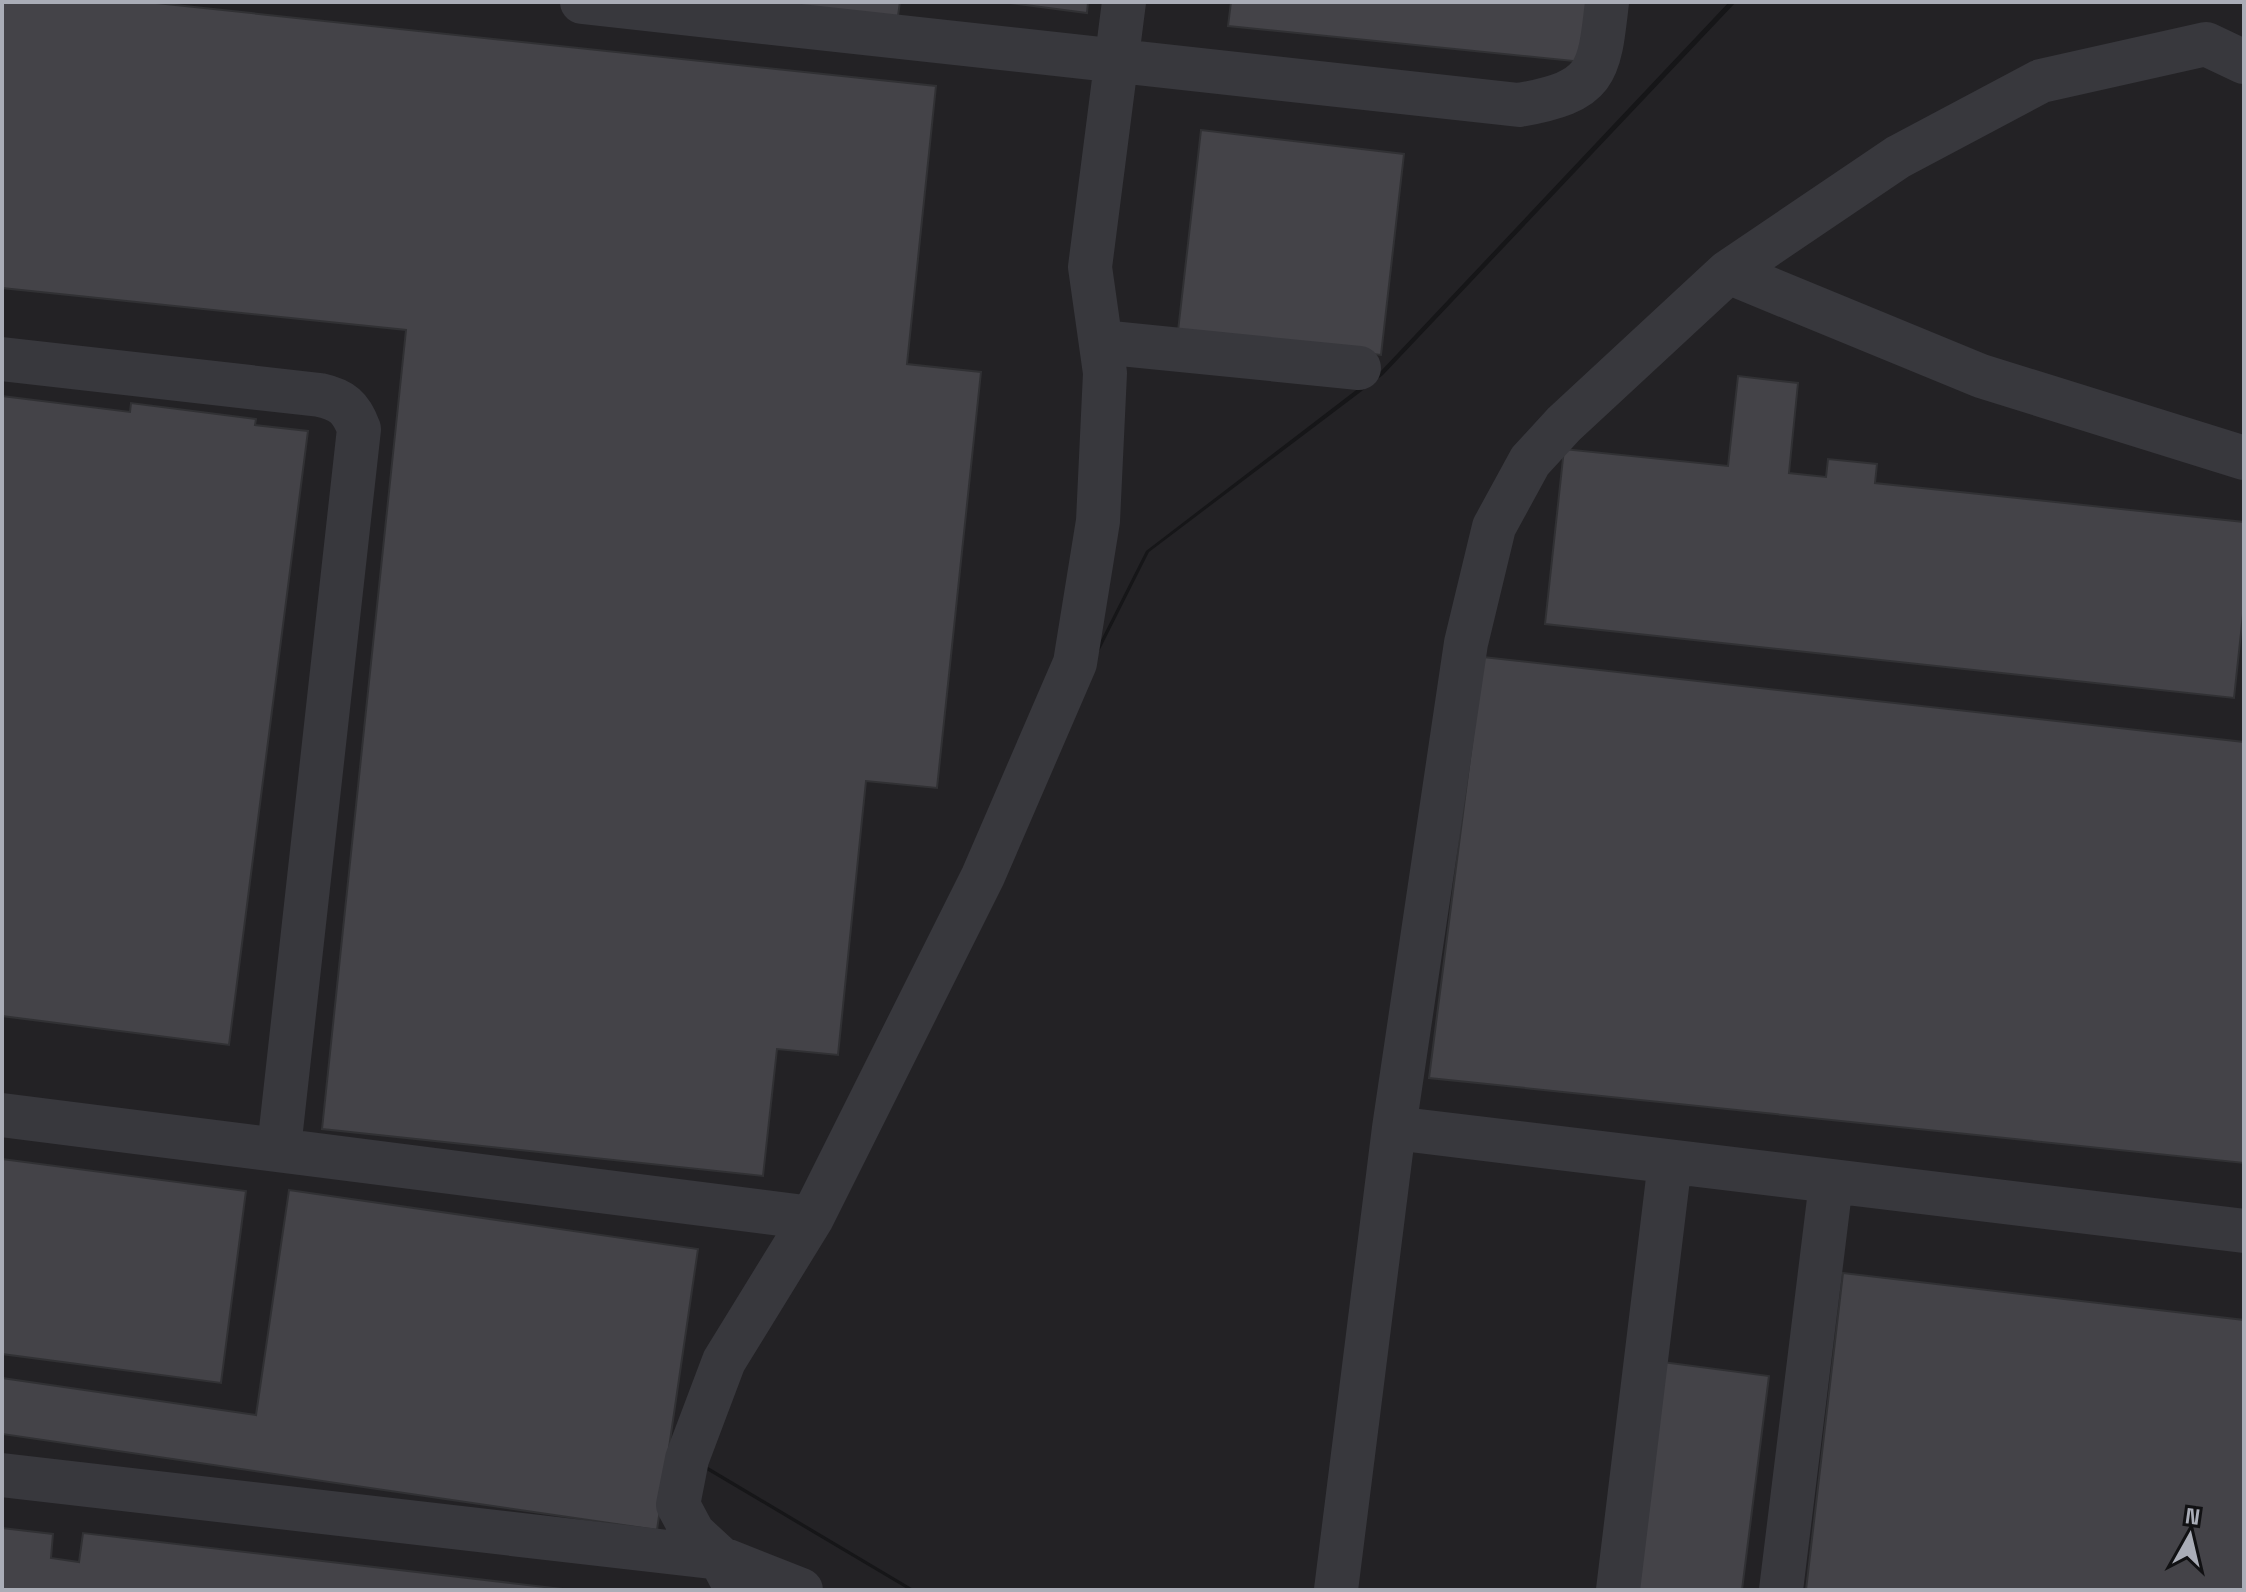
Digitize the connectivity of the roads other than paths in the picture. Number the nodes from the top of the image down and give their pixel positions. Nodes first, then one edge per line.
1 (582, 2) edge
2 (1124, 2) edge
3 (1607, 2) edge
4 (1117, 60) junction
5 (2244, 62) edge
6 (1728, 272) junction
7 (1101, 342) junction
8 (2, 359) edge
9 (1359, 368) dead end
10 (2244, 458) edge
11 (2, 1115) edge
12 (1394, 1128) junction
13 (279, 1148) junction
14 (1670, 1162) junction
15 (1831, 1183) junction
16 (812, 1218) junction
17 (2244, 1231) edge
18 (2, 1475) edge
19 (729, 1574) edge
20 (801, 1590) edge
21 (1336, 1590) edge
22 (1618, 1590) edge
23 (1781, 1590) edge

1 - 4 lane
2 - 4 lane
3 - 4 lane
4 - 7 lane
5 - 6 lane
6 - 10 lane
6 - 12 lane
7 - 9 lane
7 - 16 lane
8 - 13 lane
11 - 13 lane
12 - 14 lane
12 - 21 lane
13 - 16 lane
14 - 15 lane
14 - 22 lane
15 - 17 lane
15 - 23 lane
16 - 19 lane
18 - 19 lane
19 - 20 lane

